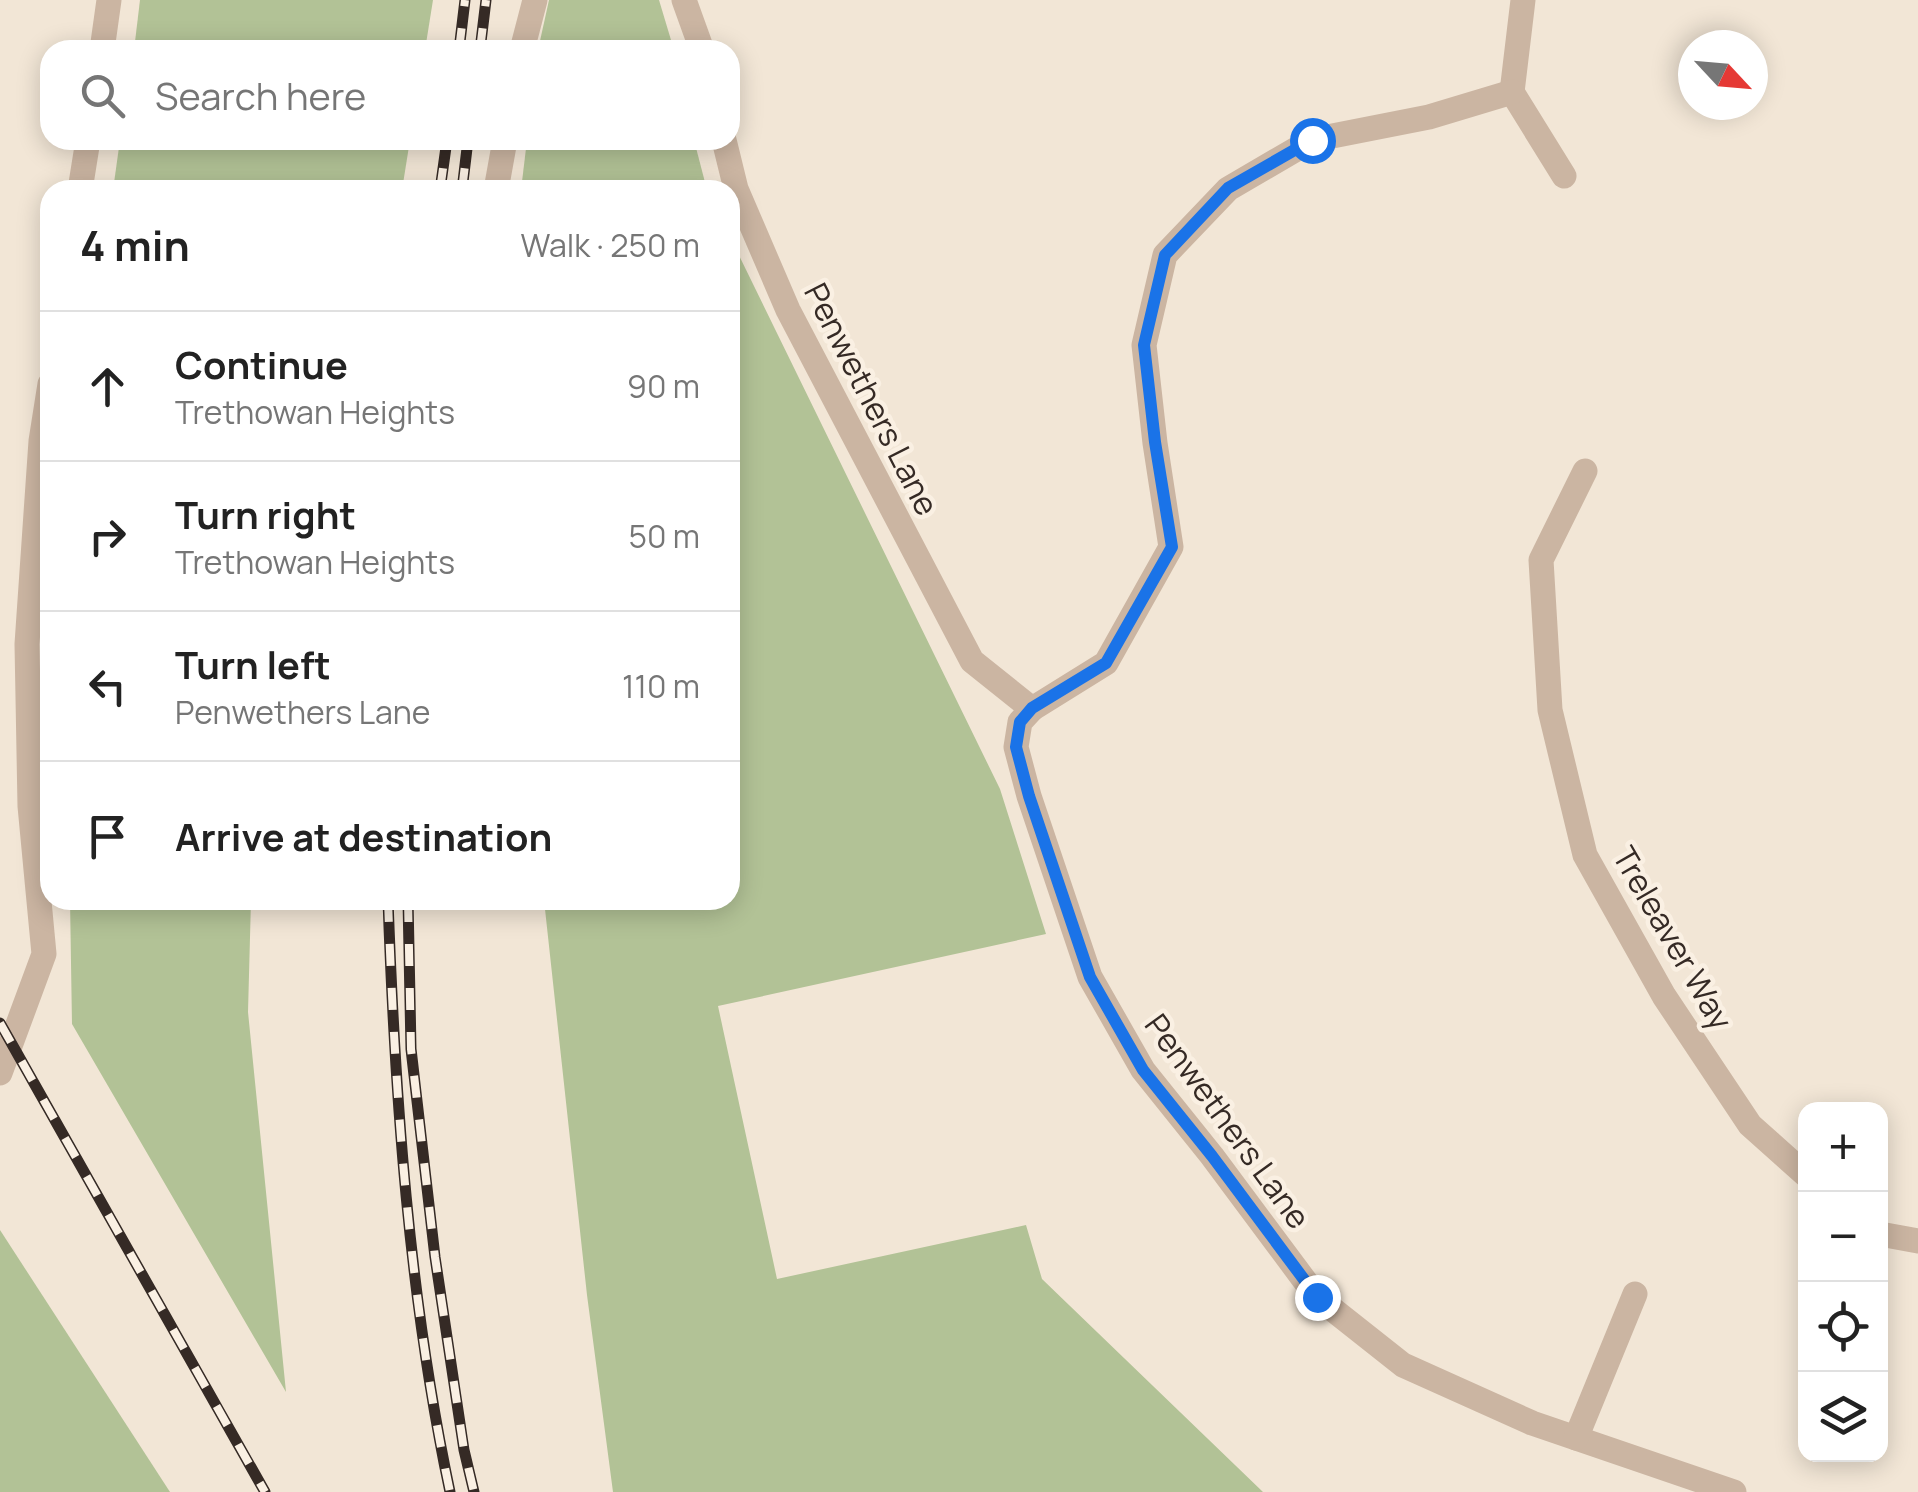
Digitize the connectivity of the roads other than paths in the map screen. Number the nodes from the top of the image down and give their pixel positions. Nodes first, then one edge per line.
1 (110, 0) edge
2 (535, 0) edge
3 (684, 0) edge
4 (1523, 0) edge
5 (104, 40) edge
6 (525, 40) edge
7 (698, 40) edge
8 (1512, 92) junction
9 (86, 150) edge
10 (504, 150) edge
11 (726, 150) edge
12 (1564, 176) dead end
13 (82, 180) edge
14 (498, 180) edge
15 (734, 180) edge
16 (740, 198) edge
17 (40, 457) edge
18 (1585, 471) dead end
19 (1032, 708) junction
20 (0, 1074) edge
21 (1798, 1168) edge
22 (1888, 1235) edge
23 (1918, 1240) edge
24 (1635, 1294) dead end
25 (1576, 1438) junction
26 (1734, 1492) edge

1 - 5 street
2 - 6 street
3 - 7 street
4 - 8 street
8 - 12 street
8 - 19 street
9 - 13 street
10 - 14 street
11 - 15 street, Penwethers Lane
16 - 19 street, Penwethers Lane
17 - 20 street
18 - 21 street, Treleaver Way
19 - 25 street, Penwethers Lane
22 - 23 street
24 - 25 street
25 - 26 street, Penwethers Lane

